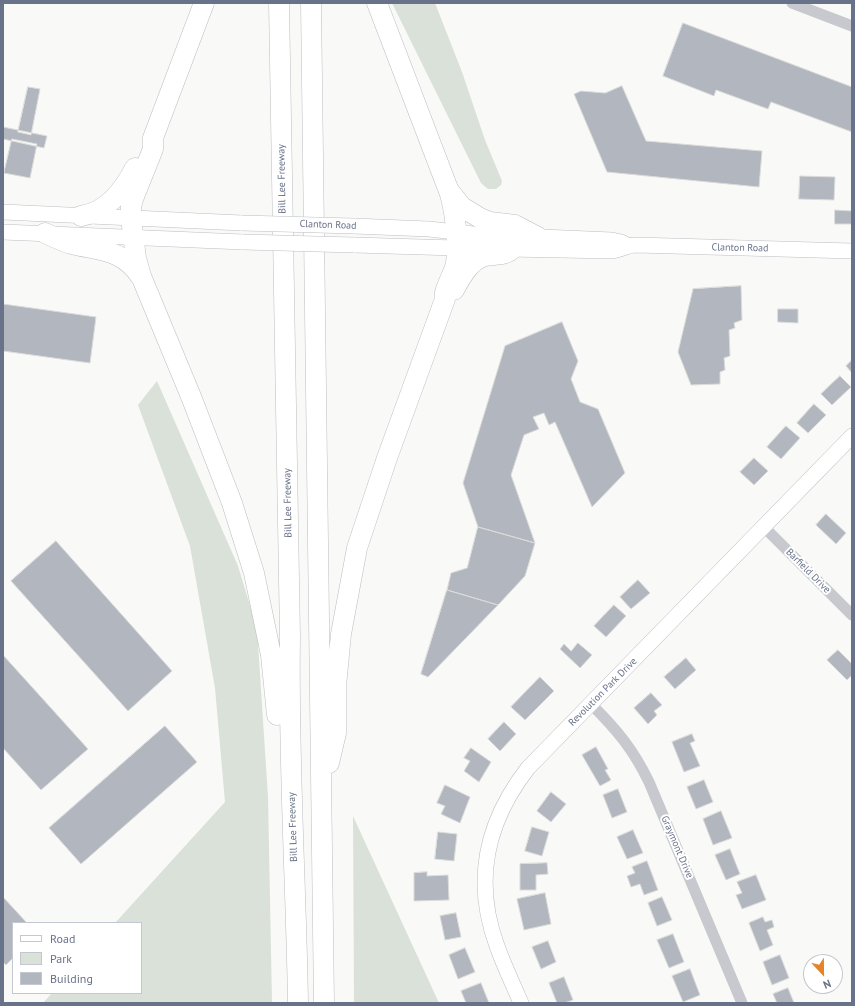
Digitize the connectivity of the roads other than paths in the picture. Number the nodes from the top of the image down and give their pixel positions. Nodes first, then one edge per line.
1 (204, 3) edge
2 (279, 3) edge
3 (311, 3) edge
4 (377, 3) edge
5 (792, 3) edge
6 (852, 26) edge
7 (153, 138) junction
8 (448, 188) junction
9 (3, 212) edge
10 (81, 216) junction
11 (131, 218) junction
12 (3, 232) edge
13 (45, 233) junction
14 (538, 237) junction
15 (134, 238) junction
16 (456, 241) junction
17 (627, 245) junction
18 (512, 249) junction
19 (852, 251) edge
20 (143, 282) junction
21 (445, 299) junction
22 (852, 436) edge
23 (764, 527) junction
24 (852, 615) edge
25 (591, 704) junction
26 (322, 801) junction
27 (294, 869) junction
28 (298, 1003) edge
29 (324, 1003) edge
30 (521, 1003) edge
31 (742, 1003) edge

1 - 7 highway
2 - 27 highway, Bill Lee Freeway
3 - 26 highway
4 - 8 highway
5 - 6 street
7 - 10 highway
7 - 11 highway
8 - 14 highway
8 - 16 highway
9 - 10 main road, Clanton Road
10 - 11 main road, Clanton Road
11 - 15 highway
11 - 16 main road, Clanton Road, bridge
12 - 13 main road, Clanton Road
13 - 15 main road, Clanton Road
13 - 20 highway
14 - 16 main road, Clanton Road
14 - 17 main road, Clanton Road
15 - 16 main road, Clanton Road, bridge
15 - 20 highway
16 - 18 main road, Clanton Road
16 - 21 highway
17 - 18 main road, Clanton Road
17 - 19 main road, Clanton Road
18 - 21 highway
20 - 27 highway
21 - 26 highway
22 - 23 main road, Revolution Park Drive
23 - 24 street, Barfield Drive
23 - 25 main road, Revolution Park Drive
25 - 30 main road, Revolution Park Drive
25 - 31 street, Graymont Drive
26 - 29 highway
27 - 28 highway, Bill Lee Freeway

